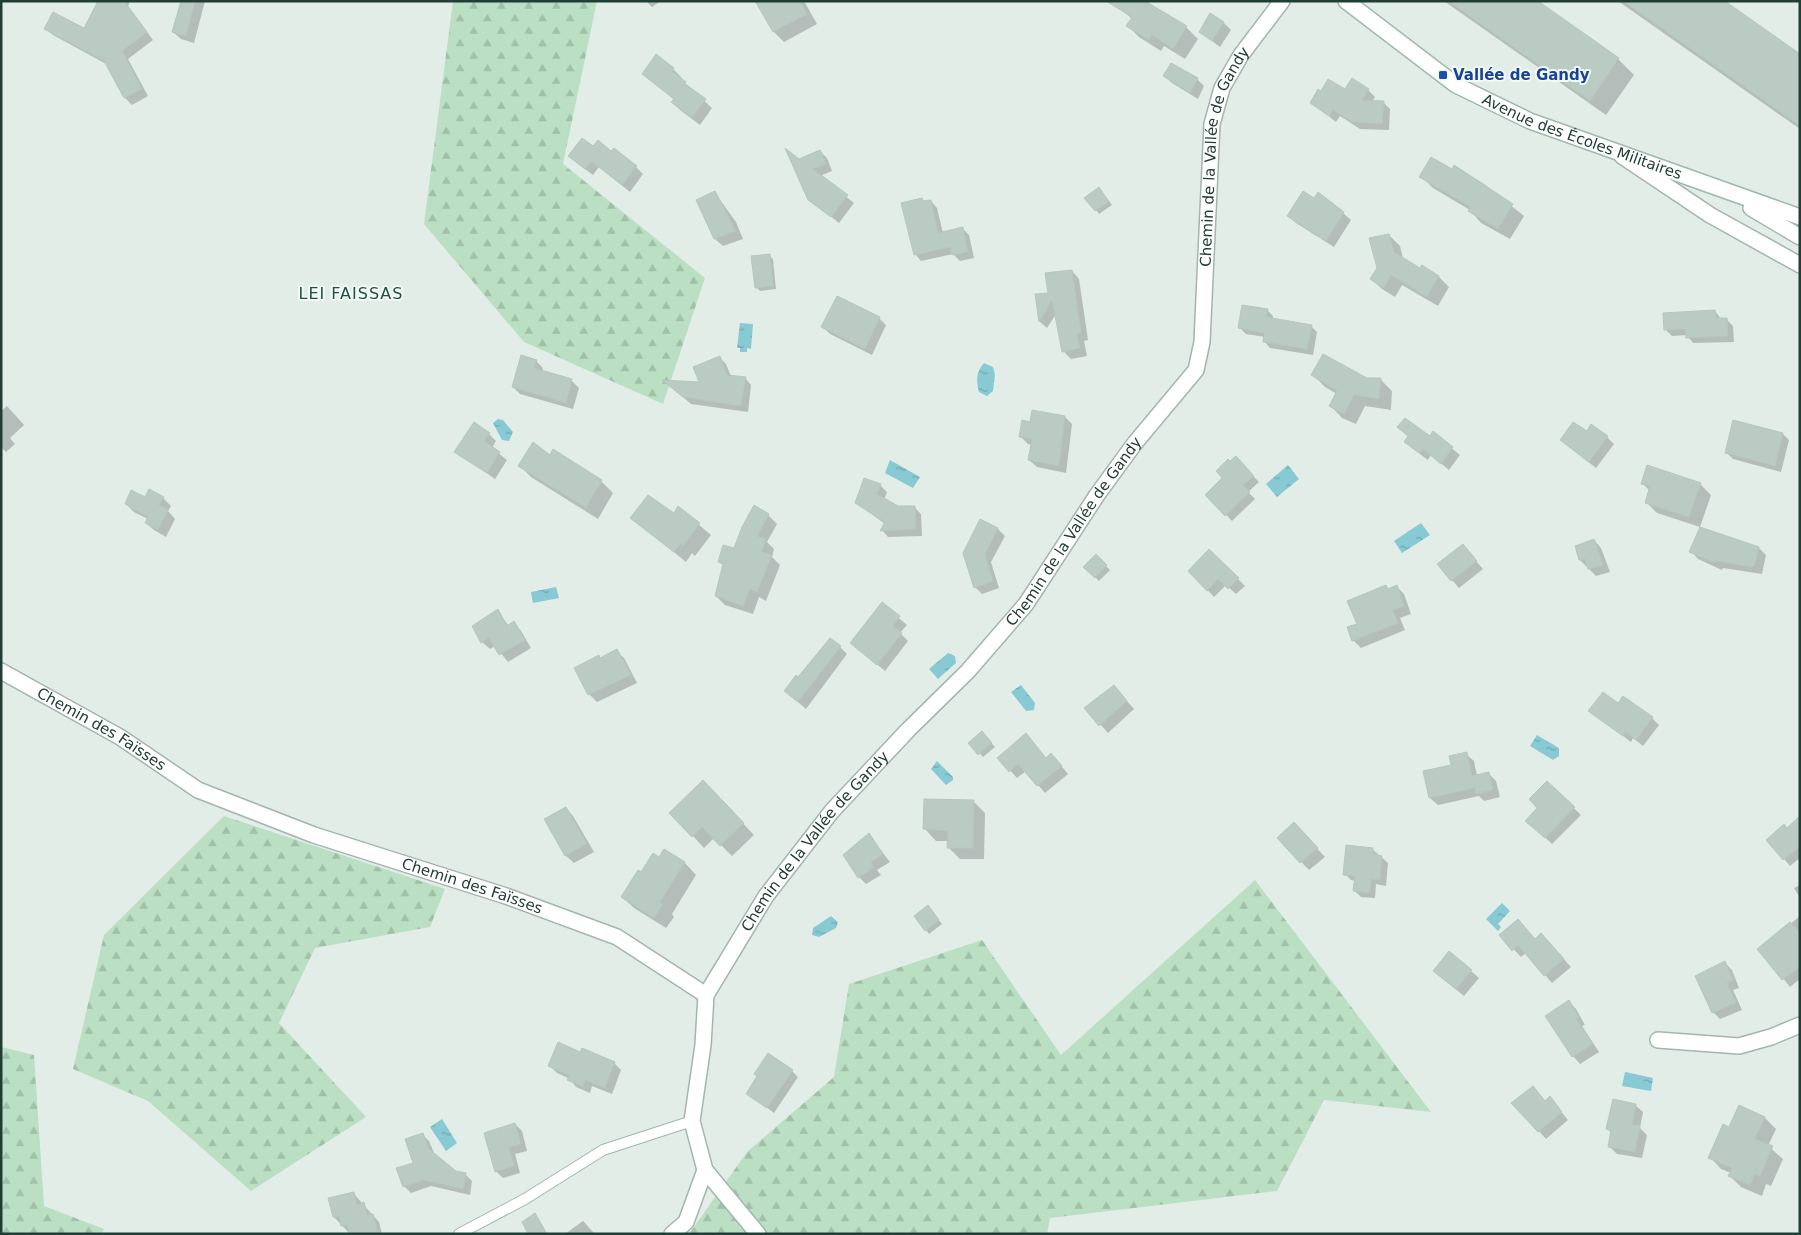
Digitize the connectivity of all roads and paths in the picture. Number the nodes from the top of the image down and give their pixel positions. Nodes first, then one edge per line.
1 (1282, 1) edge
2 (1346, 1) edge
3 (1616, 153) junction
4 (1726, 193) junction
5 (1800, 217) edge
6 (1800, 238) edge
7 (1800, 265) edge
8 (1, 671) edge
9 (706, 995) junction
10 (1800, 1025) edge
11 (1658, 1040) dead end
12 (692, 1121) junction
13 (705, 1170) junction
14 (459, 1234) edge
15 (672, 1234) edge
16 (758, 1234) edge

1 - 9 street, Chemin de la Vallée de Gandy
2 - 3 street, Avenue des Écoles Militaires
3 - 4 street, Avenue des Écoles Militaires
3 - 7 street
4 - 5 street, Avenue des Écoles Militaires
4 - 6 street, Avenue des Écoles Militaires
8 - 9 street, Chemin des Faïsses
9 - 12 street
10 - 11 street
12 - 13 street
12 - 14 lane
13 - 15 street
13 - 16 street

